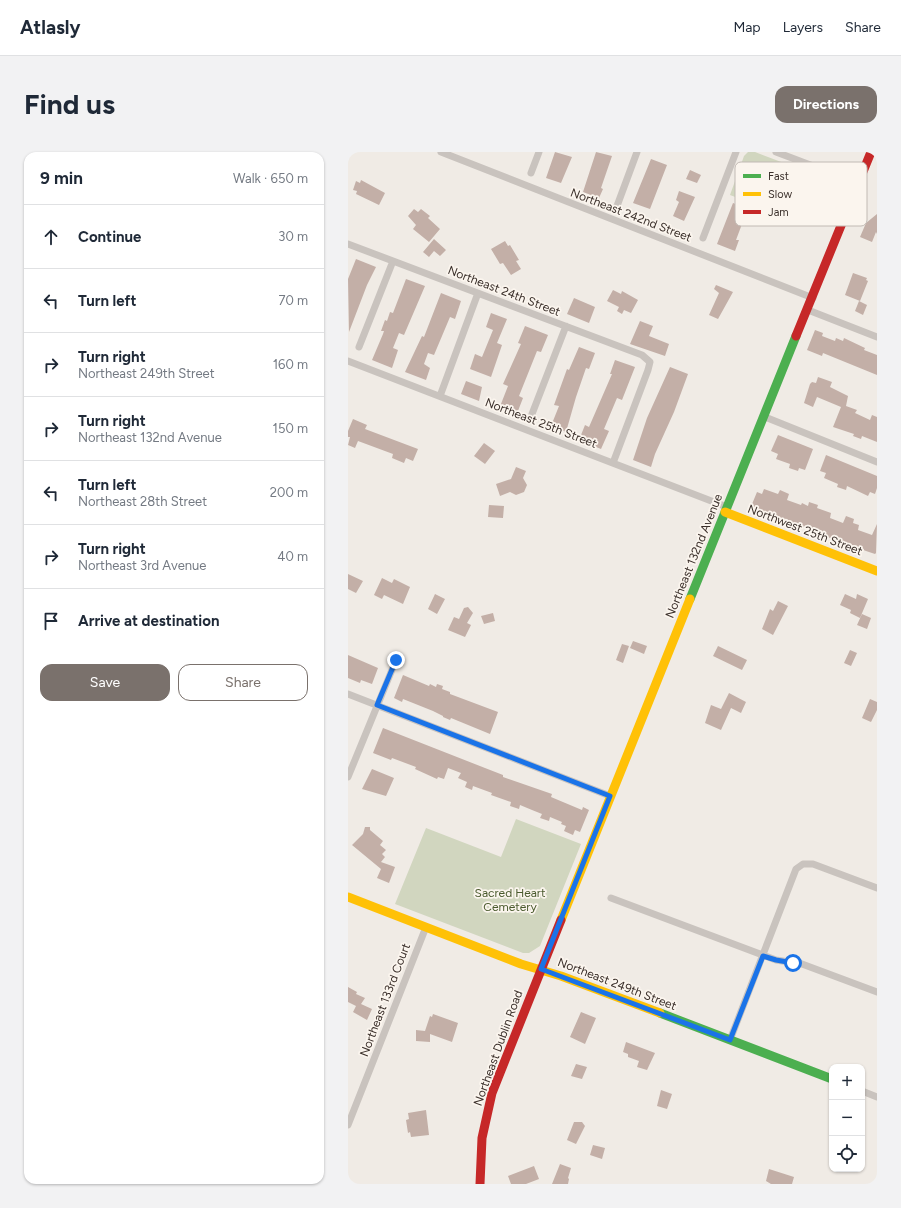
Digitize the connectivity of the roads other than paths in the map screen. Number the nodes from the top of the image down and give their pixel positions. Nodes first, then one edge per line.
1 (441, 152) edge
2 (539, 152) edge
3 (637, 152) edge
4 (736, 152) edge
5 (776, 152) edge
6 (871, 152) edge
7 (802, 162) edge
8 (867, 162) edge
9 (531, 173) dead end
10 (617, 206) dead end
11 (841, 226) edge
12 (703, 238) dead end
13 (348, 244) edge
14 (393, 261) junction
15 (478, 293) junction
16 (813, 298) junction
17 (808, 310) junction
18 (566, 326) junction
19 (877, 337) edge
20 (359, 347) dead end
21 (348, 361) edge
22 (440, 396) junction
23 (532, 414) dead end
24 (765, 417) junction
25 (877, 462) edge
26 (613, 463) junction
27 (726, 510) junction
28 (877, 571) edge
29 (396, 660) dead end
30 (348, 694) edge
31 (377, 705) junction
32 (348, 776) edge
33 (610, 796) junction
34 (877, 888) edge
35 (348, 897) edge
36 (611, 898) dead end
37 (426, 927) junction
38 (763, 956) junction
39 (541, 969) junction
40 (877, 992) edge
41 (730, 1040) junction
42 (829, 1078) edge
43 (865, 1092) edge
44 (877, 1097) edge
45 (348, 1125) edge
46 (480, 1184) edge

1 - 16 street, Northeast 242nd Street
2 - 9 street
3 - 10 street
4 - 12 street
5 - 7 street
6 - 8 street, Northeast 132nd Avenue
11 - 16 street, Northeast 132nd Avenue
13 - 14 street, Northeast 24th Street
14 - 15 street, Northeast 24th Street
14 - 20 street
15 - 18 street, Northeast 24th Street
15 - 22 street
16 - 17 street, Northeast 132nd Avenue
17 - 19 street
17 - 24 street, Northeast 132nd Avenue
18 - 23 street
18 - 26 street, Northeast 24th Street
21 - 22 street, Northeast 25th Street
22 - 26 street, Northeast 25th Street
24 - 25 street
24 - 27 street, Northeast 132nd Avenue
26 - 27 street, Northeast 25th Street
27 - 28 street, Northwest 25th Street
27 - 33 street, Northeast 132nd Avenue
29 - 31 street
30 - 31 street
31 - 32 street
31 - 33 street
33 - 39 street, Northeast 132nd Avenue
34 - 38 street
35 - 37 street, Northeast 249th Street
36 - 38 street
37 - 39 street, Northeast 249th Street
37 - 45 street, Northeast 133rd Court
38 - 40 street
38 - 41 street
39 - 41 street, Northeast 249th Street
39 - 46 street, Northeast Dublin Road
41 - 42 street, Northeast 249th Street
43 - 44 street

